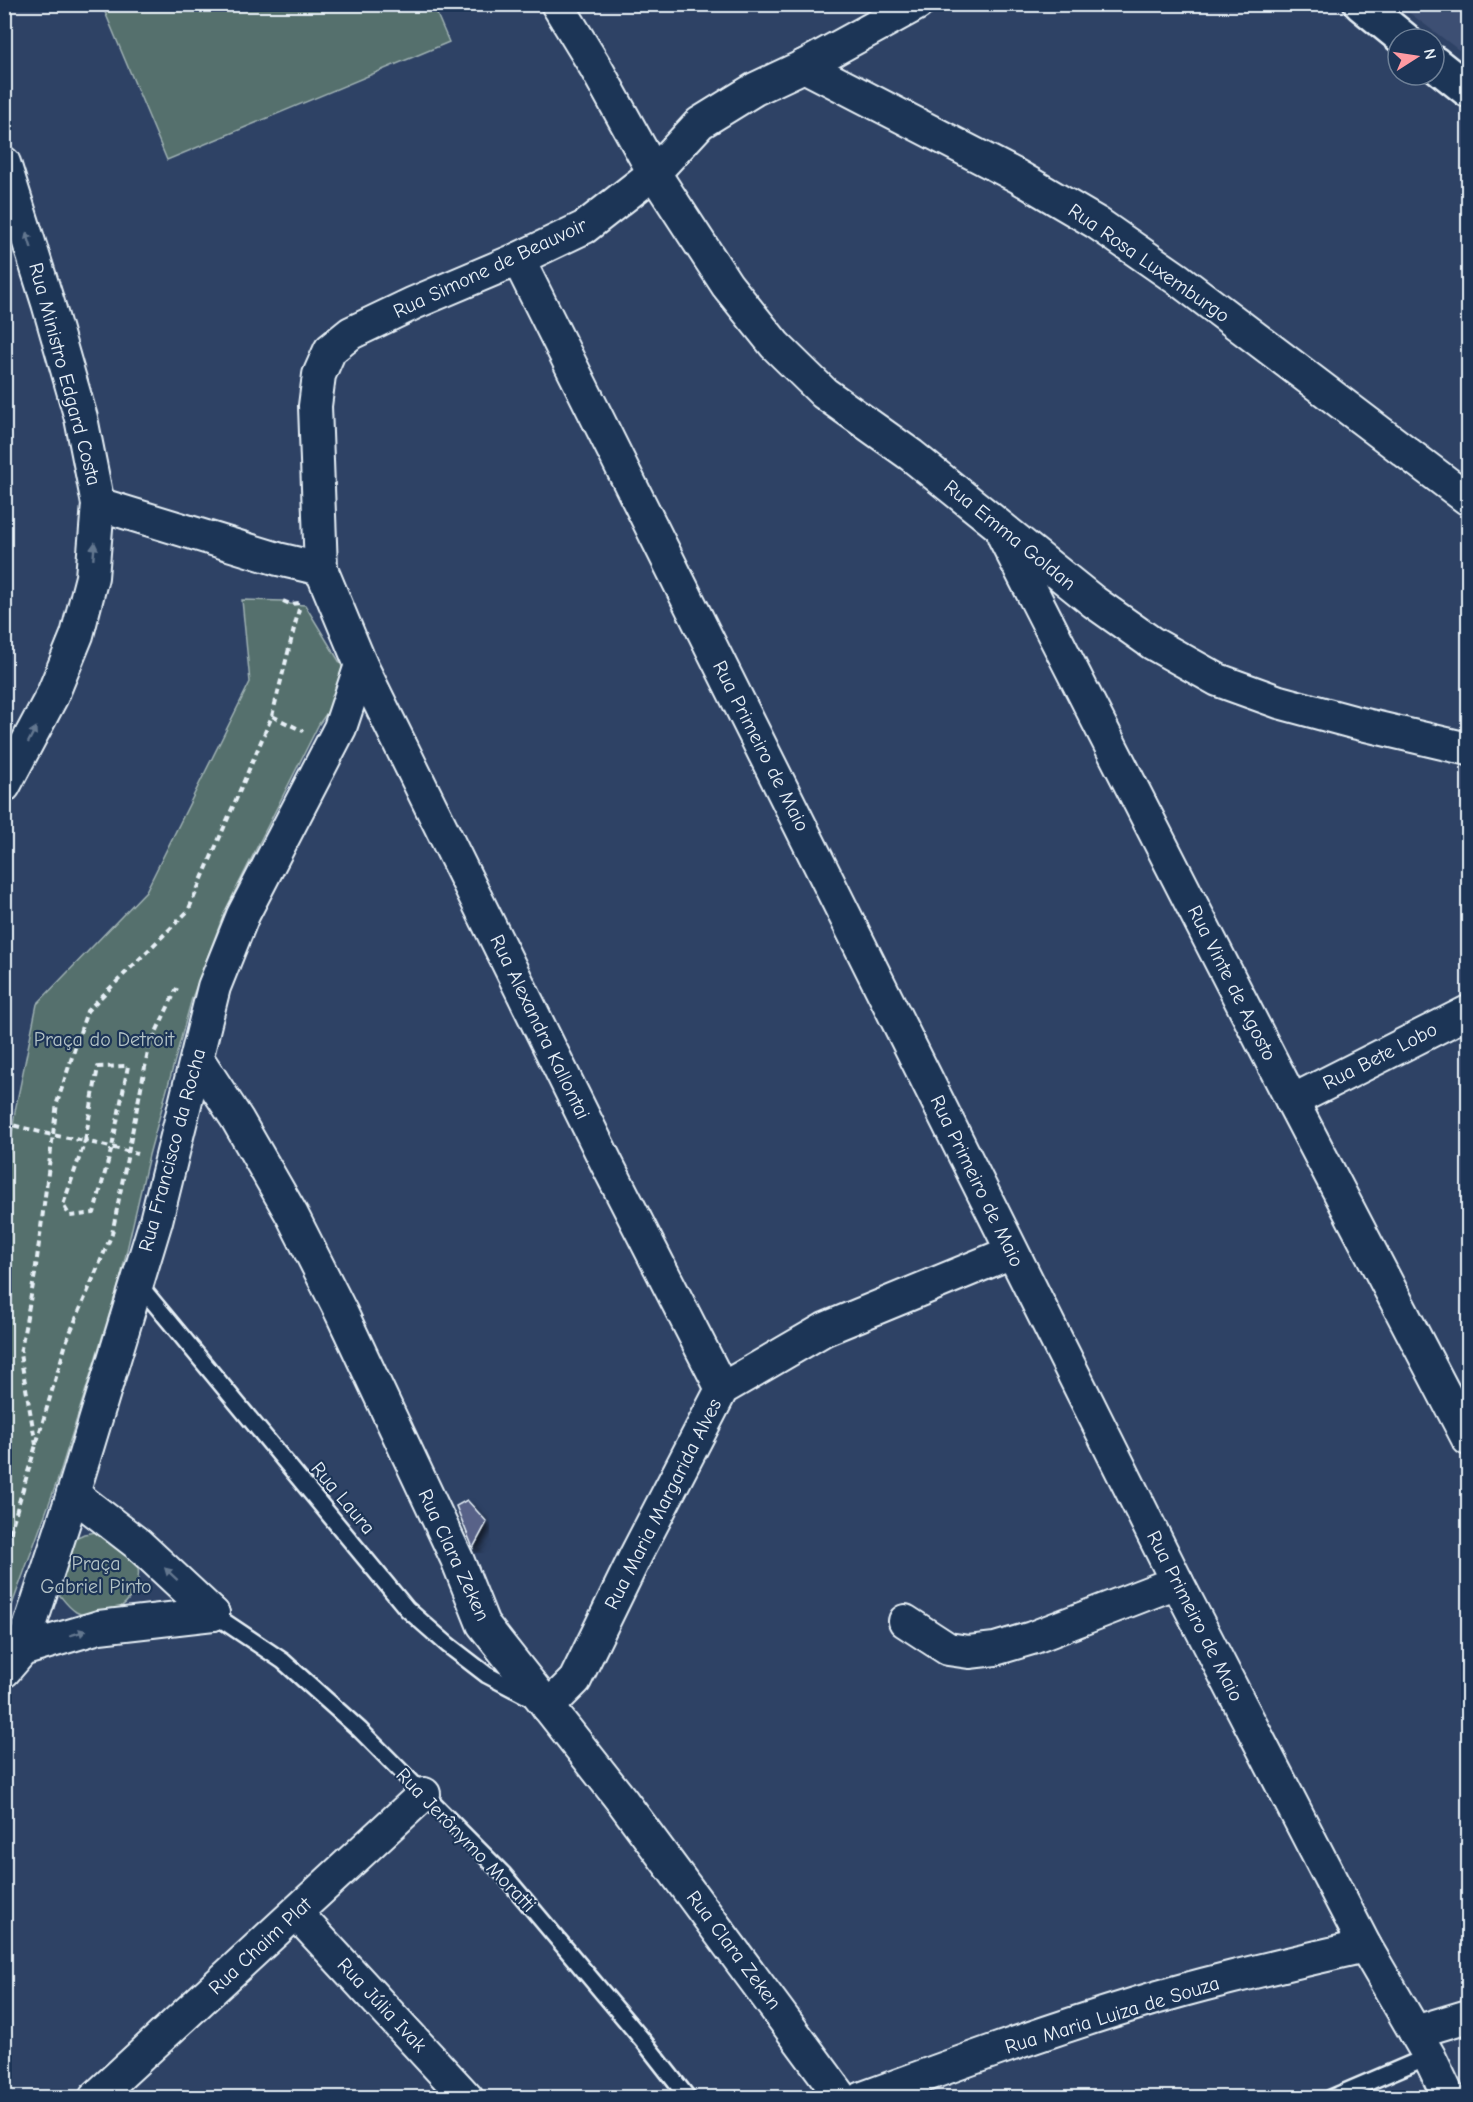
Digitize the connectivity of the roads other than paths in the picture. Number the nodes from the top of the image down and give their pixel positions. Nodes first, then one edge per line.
1 (558, 4) edge
2 (917, 4) edge
3 (1361, 4) edge
4 (1389, 27) edge
5 (804, 66) junction
6 (1446, 73) edge
7 (1468, 90) edge
8 (4, 163) edge
9 (654, 173) junction
10 (518, 259) junction
11 (1468, 499) edge
12 (98, 504) junction
13 (998, 525) junction
14 (321, 569) junction
15 (361, 664) junction
16 (1468, 749) edge
17 (4, 786) edge
18 (1468, 1012) edge
19 (196, 1058) junction
20 (1292, 1101) junction
21 (1012, 1252) junction
22 (136, 1281) junction
23 (722, 1389) junction
24 (1457, 1389) edge
25 (1468, 1439) edge
26 (73, 1494) junction
27 (1177, 1582) junction
28 (213, 1614) junction
29 (905, 1621) dead end
30 (13, 1661) edge
31 (548, 1707) junction
32 (424, 1794) junction
33 (296, 1913) junction
34 (1365, 1946) junction
35 (1468, 2016) edge
36 (1422, 2044) junction
37 (95, 2097) edge
38 (467, 2097) edge
39 (688, 2097) edge
40 (842, 2097) edge
41 (863, 2097) edge
42 (1331, 2097) edge
43 (1449, 2097) edge

1 - 9 street, Rua Emma Goldan
2 - 5 street, Rua Simone de Beauvoir
3 - 4 street
5 - 9 street, Rua Simone de Beauvoir
5 - 11 street, Rua Rosa Luxemburgo
6 - 7 street
12 -> 8 street, Rua Ministro Edgard Costa
9 - 10 street, Rua Simone de Beauvoir
9 - 13 street, Rua Emma Goldan
10 - 14 street, Rua Simone de Beauvoir
10 - 21 street, Rua Primeiro de Maio
12 - 14 street
17 -> 12 street, Rua Ministro Edgard Costa
13 - 16 street, Rua Emma Goldan
13 - 20 street, Rua Vinte de Agosto
14 - 15 street, Rua Simone de Beauvoir
15 - 19 street, Rua Francisco da Rocha
15 - 23 street, Rua Alexandra Kallontai
18 - 20 street, Rua Bete Lobo
19 - 22 street, Rua Francisco da Rocha
19 - 31 street, Rua Clara Zeken
20 - 24 street, Rua Vinte de Agosto
21 - 23 street, Rua Maria Margarida Alves
21 - 27 street, Rua Primeiro de Maio
22 - 26 street, Rua Francisco da Rocha
22 - 31 lane, Rua Laura
23 - 31 street, Rua Maria Margarida Alves
24 - 25 street, Rua Vinte de Agosto
28 -> 26 street, Rua Jerônymo Moratti
26 - 30 street, Rua Francisco da Rocha
27 - 29 street
27 - 34 street, Rua Primeiro de Maio
30 -> 28 street
28 - 32 lane, Rua Jerônymo Moratti
31 - 40 street, Rua Clara Zeken
32 - 33 street, Rua Chaim Plat
32 - 39 lane, Rua Jerônymo Moratti
33 - 37 street, Rua Chaim Plat
33 - 38 street, Rua Júlia Ivak
34 - 36 street, Rua Primeiro de Maio
34 - 41 street, Rua Maria Luiza de Souza
35 - 36 street
36 - 42 lane
36 - 43 street, Rua Primeiro de Maio

